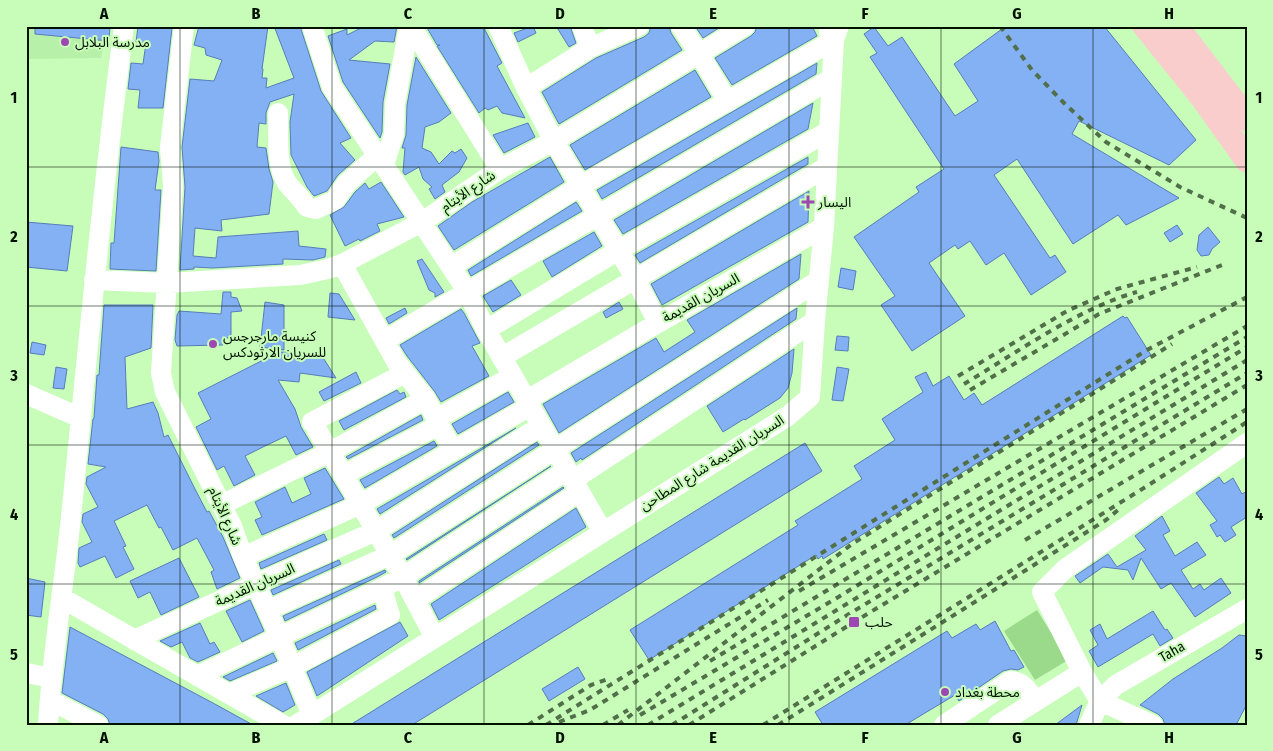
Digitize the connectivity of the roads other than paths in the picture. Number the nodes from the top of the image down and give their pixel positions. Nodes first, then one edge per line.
1 (124, 26) edge
2 (184, 26) edge
3 (312, 26) edge
4 (410, 26) edge
5 (582, 26) edge
6 (639, 26) edge
7 (681, 26) edge
8 (746, 26) edge
9 (1145, 26) edge
10 (1176, 26) edge
11 (504, 28) edge
12 (833, 31) edge
13 (590, 48) junction
14 (700, 55) junction
15 (831, 79) junction
16 (526, 88) junction
17 (728, 102) junction
18 (278, 113) dead end
19 (1247, 119) edge
20 (829, 131) junction
21 (554, 141) junction
22 (381, 160) junction
23 (1247, 160) edge
24 (827, 167) junction
25 (500, 169) junction
26 (580, 186) junction
27 (598, 214) junction
28 (422, 222) junction
29 (824, 227) junction
30 (619, 250) junction
31 (342, 264) junction
32 (452, 266) junction
33 (635, 278) junction
34 (94, 280) junction
35 (818, 281) junction
36 (168, 283) junction
37 (467, 291) junction
38 (815, 321) junction
39 (658, 323) junction
40 (486, 330) junction
41 (385, 340) junction
42 (502, 357) junction
43 (404, 373) junction
44 (513, 376) junction
45 (26, 394) edge
46 (426, 399) junction
47 (529, 403) junction
48 (82, 418) junction
49 (438, 422) junction
50 (542, 426) junction
51 (1247, 444) edge
52 (554, 449) junction
53 (453, 451) junction
54 (330, 452) junction
55 (344, 475) junction
56 (573, 480) junction
57 (361, 504) junction
58 (221, 505) junction
59 (376, 531) junction
60 (602, 532) junction
61 (390, 555) junction
62 (243, 557) junction
63 (403, 577) junction
64 (256, 584) junction
65 (382, 588) junction
66 (62, 598) junction
67 (415, 600) junction
68 (1247, 609) edge
69 (268, 610) junction
70 (280, 637) junction
71 (435, 638) junction
72 (134, 640) junction
73 (292, 667) junction
74 (1082, 672) junction
75 (26, 673) edge
76 (197, 676) junction
77 (52, 678) junction
78 (228, 694) junction
79 (50, 700) junction
80 (1036, 701) junction
81 (1100, 701) junction
82 (304, 720) edge
83 (48, 725) edge
84 (98, 725) edge
85 (283, 725) edge
86 (944, 725) edge
87 (998, 725) edge
88 (1089, 725) edge
89 (1153, 725) edge

1 - 34 street
2 - 36 street, شارع الأيتام
3 - 22 street
4 - 22 street
4 - 25 street
5 - 13 street
6 - 13 street
7 - 14 street
8 - 14 street, شارع الأيتام
9 - 23 main road
10 - 19 main road
11 - 16 street, السريان القديمة
12 - 15 street, السريان القديمة شارع المطاحن
12 - 17 street
13 - 16 street
14 - 17 street
14 - 21 street, شارع الأيتام
15 - 20 street, السريان القديمة شارع المطاحن
15 - 27 street
16 - 21 street, السريان القديمة
17 - 26 street
18 - 22 street
20 - 24 street, السريان القديمة شارع المطاحن
20 - 30 street
21 - 25 street, شارع الأيتام
21 - 26 street, السريان القديمة
22 - 28 street
24 - 29 street, السريان القديمة شارع المطاحن
24 - 33 street
25 - 28 street, شارع الأيتام
26 - 27 street, السريان القديمة
26 - 32 street
27 - 30 street, السريان القديمة
27 - 37 street
28 - 31 street, شارع الأيتام
28 - 32 street
29 - 35 street, السريان القديمة شارع المطاحن
29 - 39 street, السريان القديمة
30 - 33 street, السريان القديمة
30 - 40 street
31 - 36 street, شارع الأيتام
31 - 41 street
32 - 37 street
33 - 39 street, السريان القديمة
33 - 42 street
34 - 36 street, شارع الأيتام
34 - 48 street
35 - 38 street, السريان القديمة شارع المطاحن
35 - 52 street, السريان القديمة
36 - 58 street, شارع الأيتام
37 - 40 street
37 - 41 street
38 - 56 street
38 - 60 street, السريان القديمة شارع المطاحن
39 - 47 street
40 - 42 street
41 - 43 street
42 - 44 street
43 - 46 street
43 - 54 street
44 - 47 street
44 - 49 street
45 - 48 street
46 - 49 street
46 - 54 street
47 - 50 street
47 - 53 street
48 - 66 street
49 - 53 street
49 - 55 street
50 - 52 street
50 - 59 street, السريان القديمة
51 - 74 street
52 - 56 street
52 - 61 street, السريان القديمة
53 - 57 street
54 - 55 street
54 - 58 street
55 - 57 street
56 - 60 street
56 - 63 street
56 - 67 street
57 - 59 street
57 - 62 street
58 - 62 street, شارع الأيتام
59 - 61 street
59 - 64 street, السريان القديمة
60 - 71 street, السريان القديمة شارع المطاحن
61 - 63 street
61 - 69 street, السريان القديمة
62 - 64 street, شارع الأيتام
63 - 65 street
63 - 67 street
64 - 69 street, شارع الأيتام
64 - 72 street, السريان القديمة
65 - 70 street
65 - 73 street
66 - 72 street
66 - 77 street
67 - 71 street
68 - 81 street, Taha
69 - 70 street, شارع الأيتام
70 - 73 street, شارع الأيتام
70 - 76 street
71 - 82 street, السريان القديمة شارع المطاحن
72 - 76 street
73 - 78 street
73 - 82 street, شارع الأيتام
74 - 80 street
74 - 81 street
75 - 77 street
76 - 78 street
77 - 79 street
78 - 85 street
79 - 83 street
79 - 84 street
80 - 86 street
80 - 87 street
81 - 88 street
81 - 89 street

